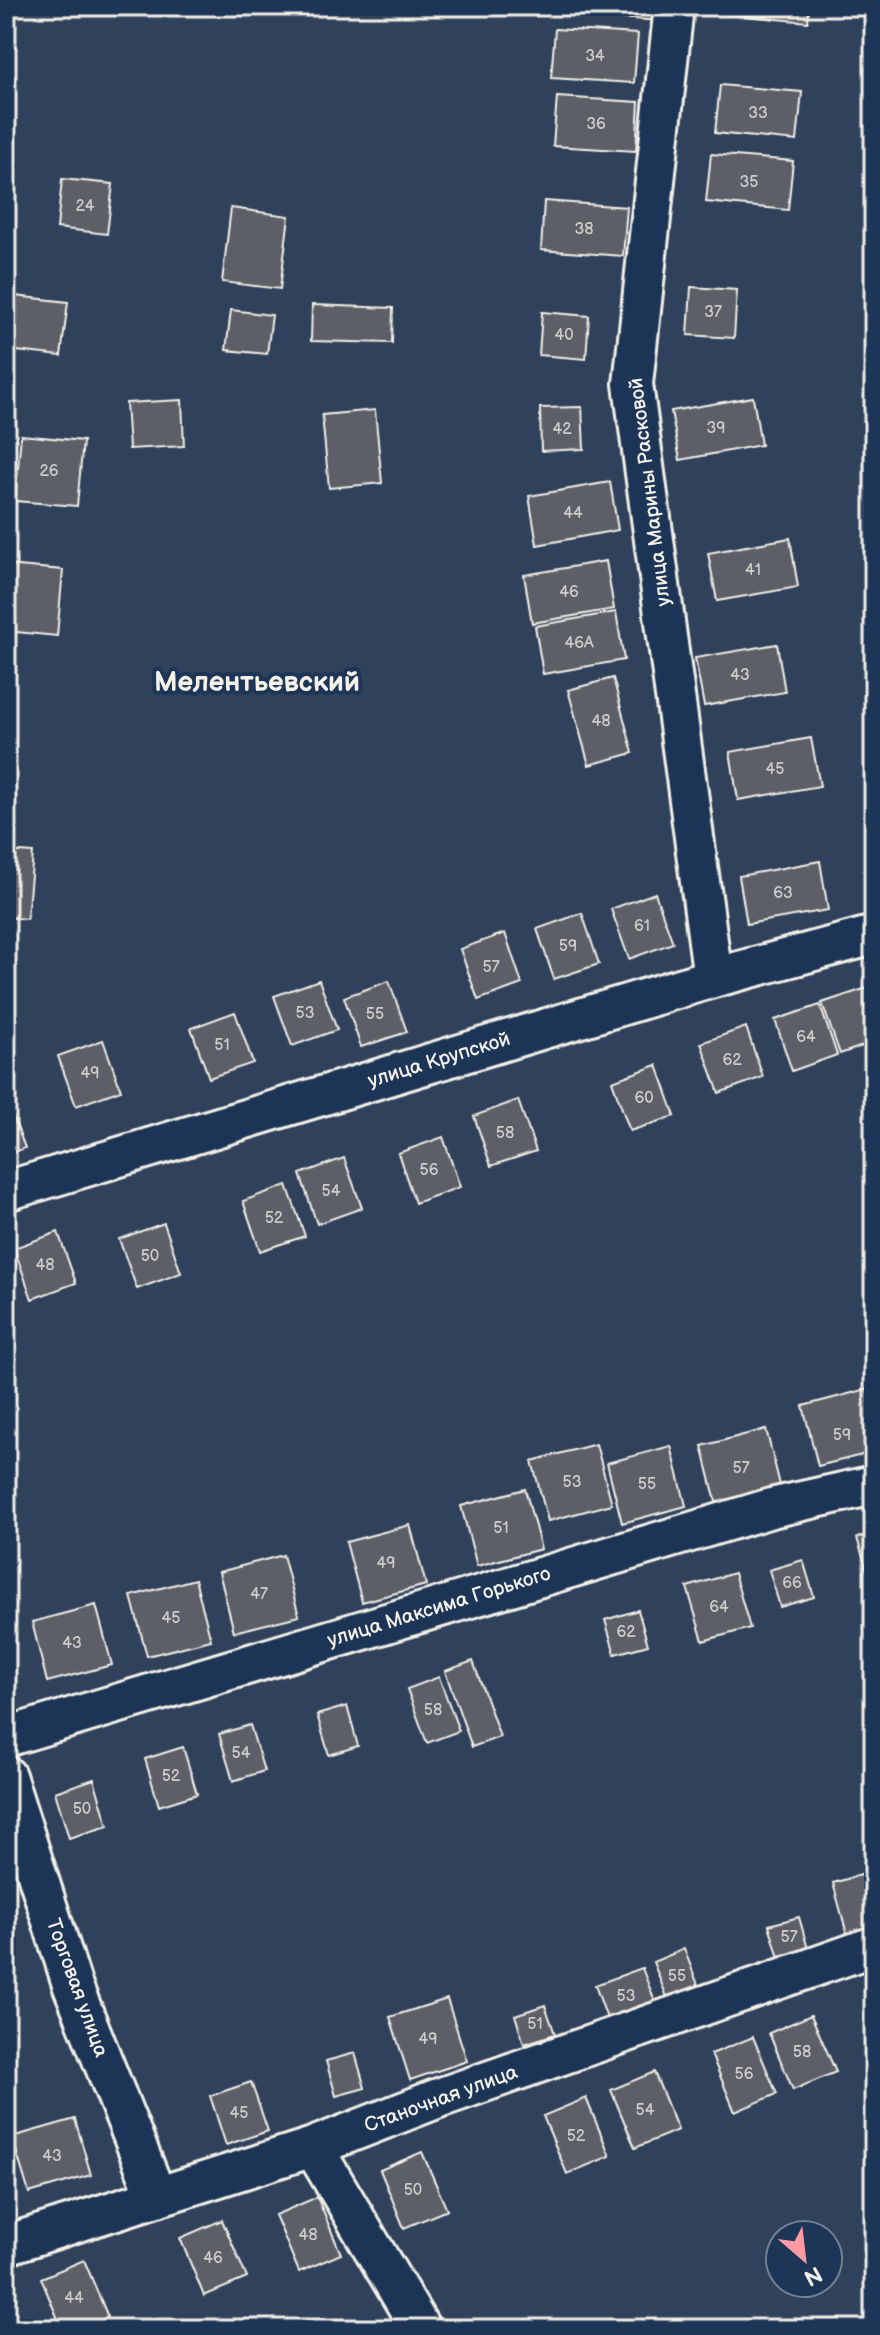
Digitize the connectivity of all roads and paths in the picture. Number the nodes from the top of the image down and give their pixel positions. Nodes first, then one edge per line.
1 (674, 6) edge
2 (874, 935) edge
3 (713, 978) junction
4 (6, 1191) edge
5 (874, 1485) edge
6 (6, 1737) edge
7 (6, 1776) edge
8 (874, 1946) edge
9 (313, 2147) junction
10 (157, 2197) junction
11 (6, 2245) edge
12 (421, 2329) edge

1 - 3 street, улица Марины Расковой
2 - 3 street, улица Крупской
3 - 4 street, улица Крупской
5 - 6 street, улица Максима Горького
7 - 10 street, Торговая улица
8 - 9 street, Станочная улица
9 - 10 street, Станочная улица
9 - 12 street
10 - 11 street, Станочная улица

